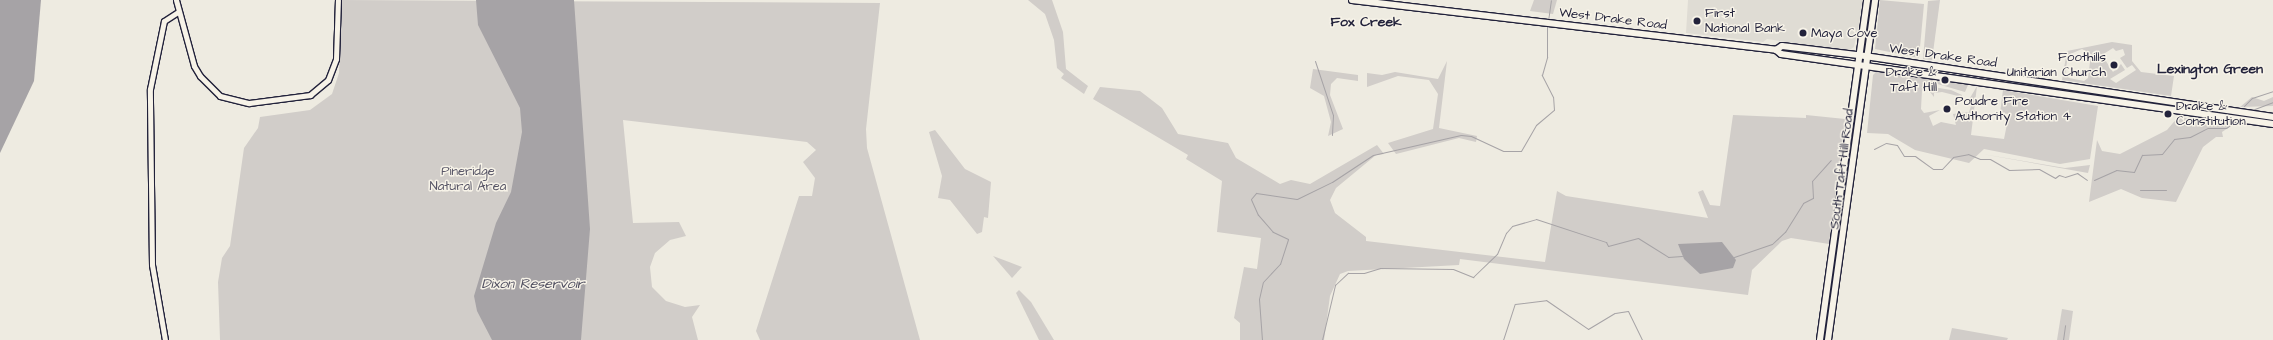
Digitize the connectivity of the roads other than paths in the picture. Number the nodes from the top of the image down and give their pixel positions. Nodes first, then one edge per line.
1 (176, 0) edge
2 (338, 0) edge
3 (1352, 0) edge
4 (1867, 0) edge
5 (1875, 0) edge
6 (178, 12) junction
7 (1776, 50) junction
8 (1858, 55) junction
9 (1868, 56) junction
10 (1858, 63) junction
11 (1867, 64) junction
12 (2273, 117) edge
13 (2273, 124) edge
14 (165, 340) edge
15 (1820, 340) edge
16 (1828, 340) edge

1 - 6 street
2 - 6 street
3 - 7 main road, West Drake Road
4 - 8 main road, South Taft Hill Road
5 - 9 main road, South Taft Hill Road
6 - 14 street
7 - 8 main road, West Drake Road
7 - 10 main road, West Drake Road
8 - 9 main road, West Drake Road
8 - 10 main road, South Taft Hill Road
9 - 11 main road, South Taft Hill Road
9 - 12 main road, West Drake Road
10 - 11 main road, West Drake Road
10 - 15 main road, South Taft Hill Road
11 - 13 main road, West Drake Road
11 - 16 main road, South Taft Hill Road

